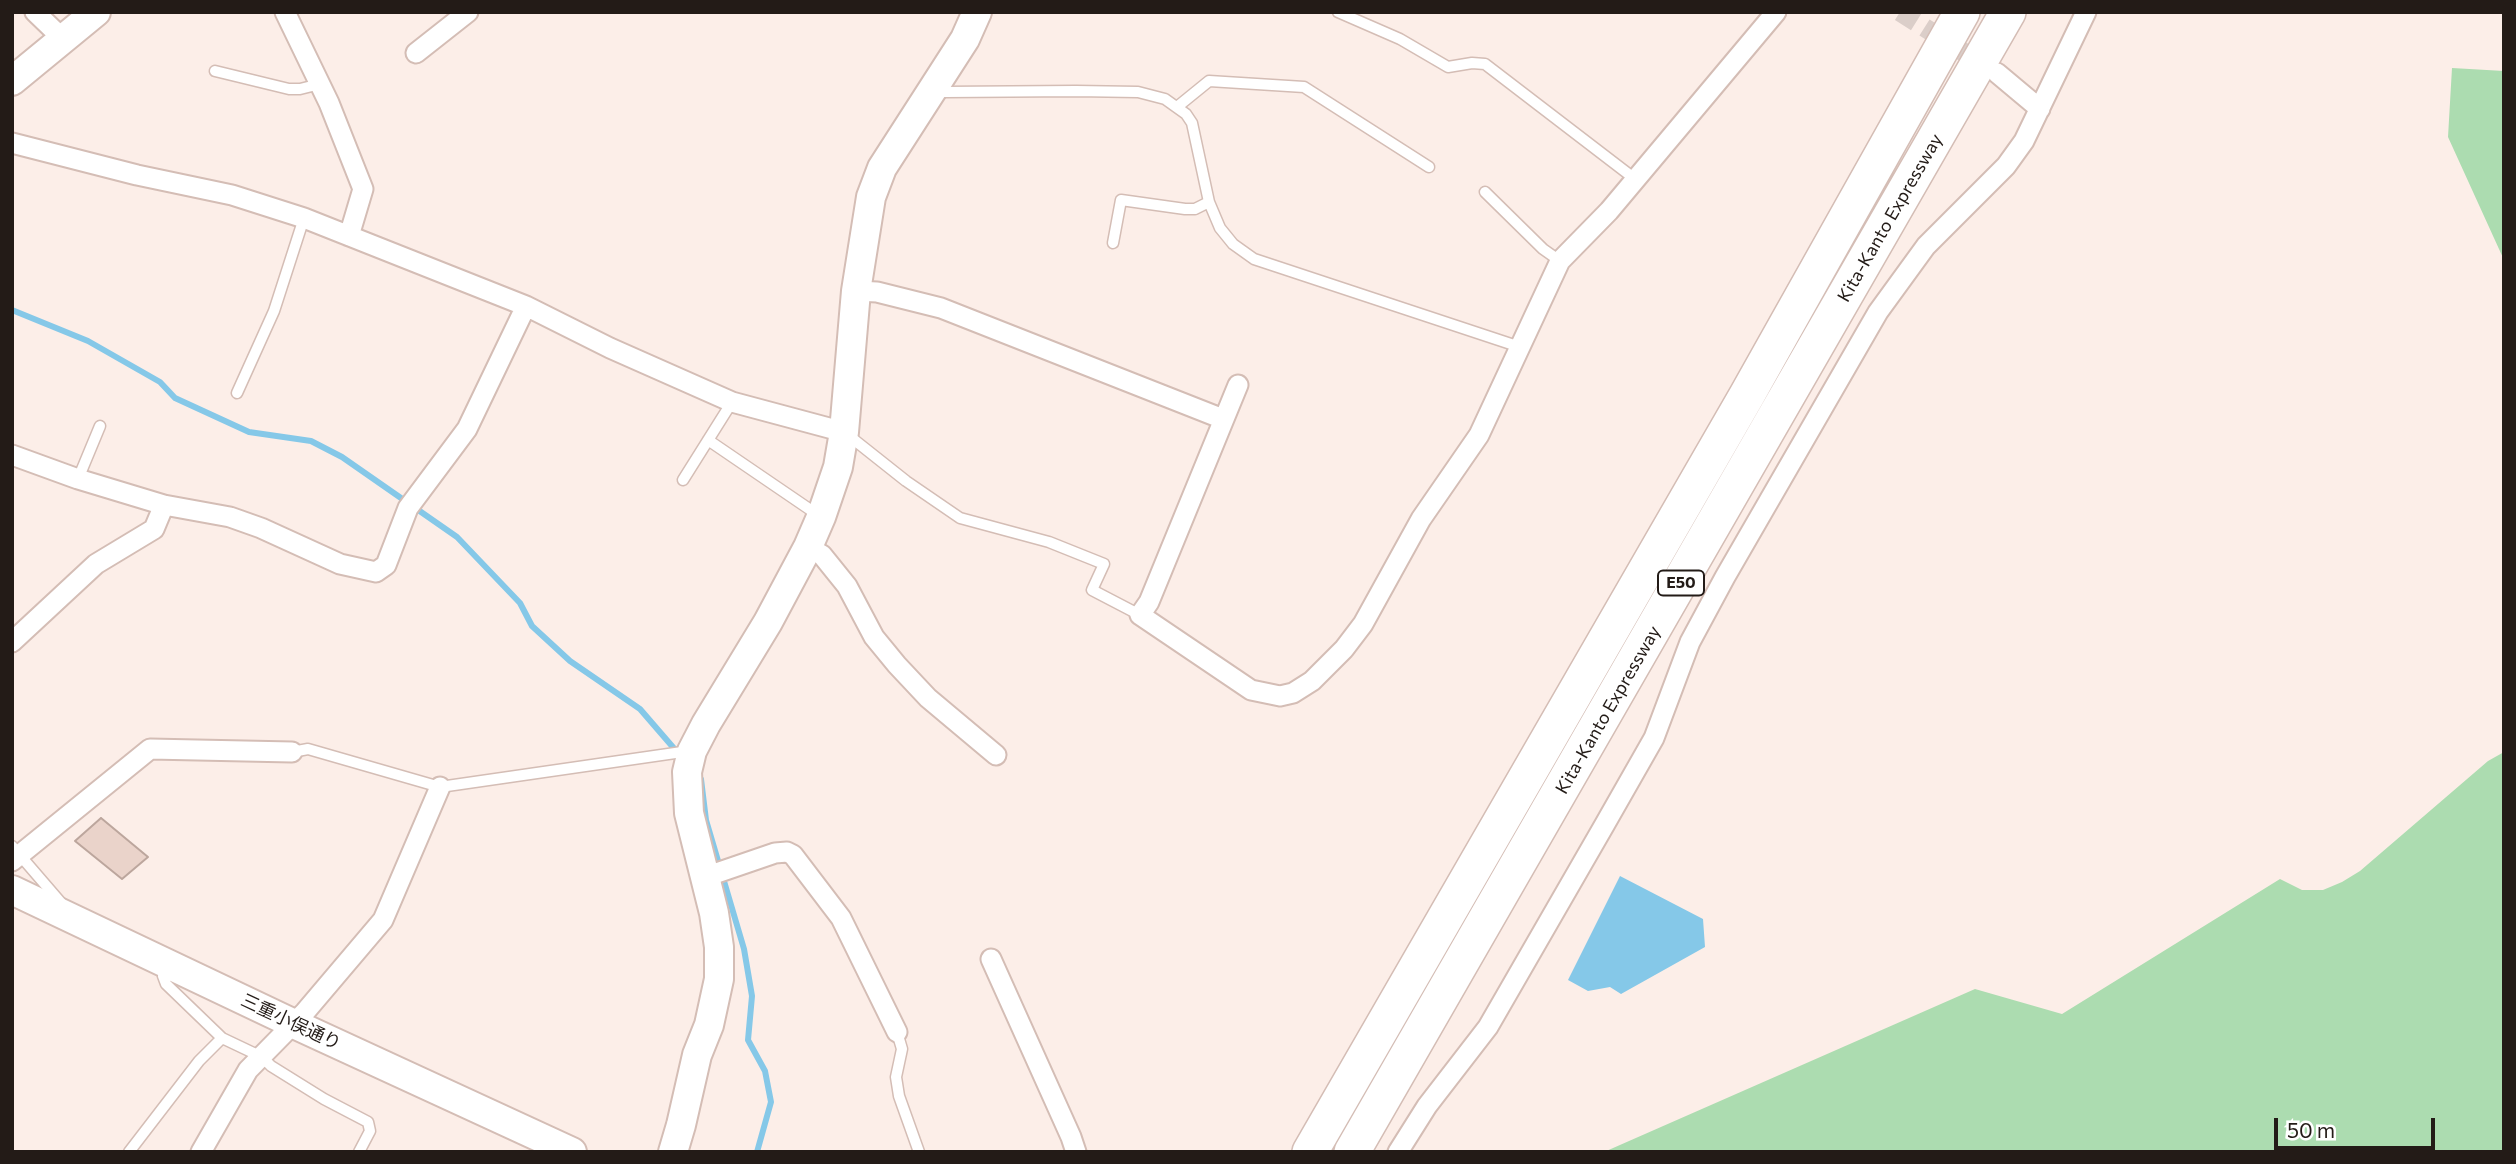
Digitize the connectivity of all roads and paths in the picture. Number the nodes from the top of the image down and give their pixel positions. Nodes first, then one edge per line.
1 (36, 12) edge
2 (96, 12) edge
3 (285, 12) edge
4 (468, 12) edge
5 (977, 12) edge
6 (1338, 12) edge
7 (1776, 12) edge
8 (1962, 12) edge
9 (2008, 12) edge
10 (2086, 12) edge
11 (63, 39) junction
12 (416, 53) dead end
13 (215, 71) dead end
14 (1997, 73) tunnel mouth
15 (12, 81) edge
16 (320, 84) junction
17 (934, 89) junction
18 (1177, 107) junction
19 (2040, 108) junction
20 (12, 143) edge
21 (1429, 167) dead end
22 (1635, 179) junction
23 (1485, 192) dead end
24 (1209, 202) junction
25 (304, 218) junction
26 (349, 236) junction
27 (1113, 243) dead end
28 (1560, 261) junction
29 (856, 291) junction
30 (526, 306) junction
31 (1520, 347) junction
32 (1238, 385) dead end
33 (237, 393) dead end
34 (732, 402) junction
35 (1223, 419) junction
36 (100, 426) dead end
37 (844, 432) junction
38 (708, 440) junction
39 (12, 455) edge
40 (78, 479) junction
41 (683, 480) dead end
42 (164, 505) junction
43 (821, 517) junction
44 (808, 547) junction
45 (1140, 615) junction
46 (12, 642) edge
47 (692, 751) junction
48 (292, 752) joint
49 (996, 755) dead end
50 (440, 787) junction
51 (15, 854) edge
52 (705, 877) junction
53 (12, 890) edge
54 (75, 918) junction
55 (991, 959) dead end
56 (165, 962) junction
57 (292, 1023) junction
58 (897, 1032) joint
59 (222, 1038) junction
60 (262, 1057) junction
61 (129, 1152) edge
62 (201, 1152) edge
63 (359, 1152) edge
64 (572, 1152) edge
65 (673, 1152) edge
66 (919, 1152) edge
67 (1076, 1152) edge
68 (1310, 1152) edge
69 (1352, 1152) edge
70 (1398, 1152) edge

1 - 11 street
2 - 11 street
3 - 16 street
4 - 12 street
5 - 17 street
6 - 22 lane
7 - 22 street
8 - 68 highway, Kita-Kanto Expressway / E50
9 - 69 highway, Kita-Kanto Expressway / E50
10 - 19 street
11 - 15 street
13 - 16 lane
14 - 19 street
16 - 26 street
17 - 18 lane
17 - 29 street
18 - 21 lane
18 - 24 lane
19 - 70 street
20 - 25 street
22 - 28 street
23 - 28 lane
24 - 27 lane
24 - 31 lane
25 - 26 street
25 - 33 lane
26 - 30 street
28 - 31 street
29 - 35 street
29 - 37 street
30 - 34 street
30 - 42 street
31 - 45 street
32 - 35 street
34 - 37 street
34 - 38 lane
35 - 45 street
36 - 40 lane
37 - 43 street
37 - 45 lane
38 - 41 lane
38 - 43 lane
39 - 40 street
40 - 42 street
42 - 46 street
43 - 44 street
44 - 47 street
44 - 49 street
47 - 50 lane
47 - 52 street
48 - 50 lane
48 - 51 street
50 - 57 street
51 - 54 lane
52 - 58 street
52 - 65 street
53 - 54 street, 三重小俣通り
54 - 56 street, 三重小俣通り
55 - 67 street
56 - 57 street, 三重小俣通り
56 - 59 lane
57 - 60 street
57 - 64 street, 三重小俣通り
58 - 66 lane
59 - 60 lane
59 - 61 lane
60 - 62 street
60 - 63 lane

